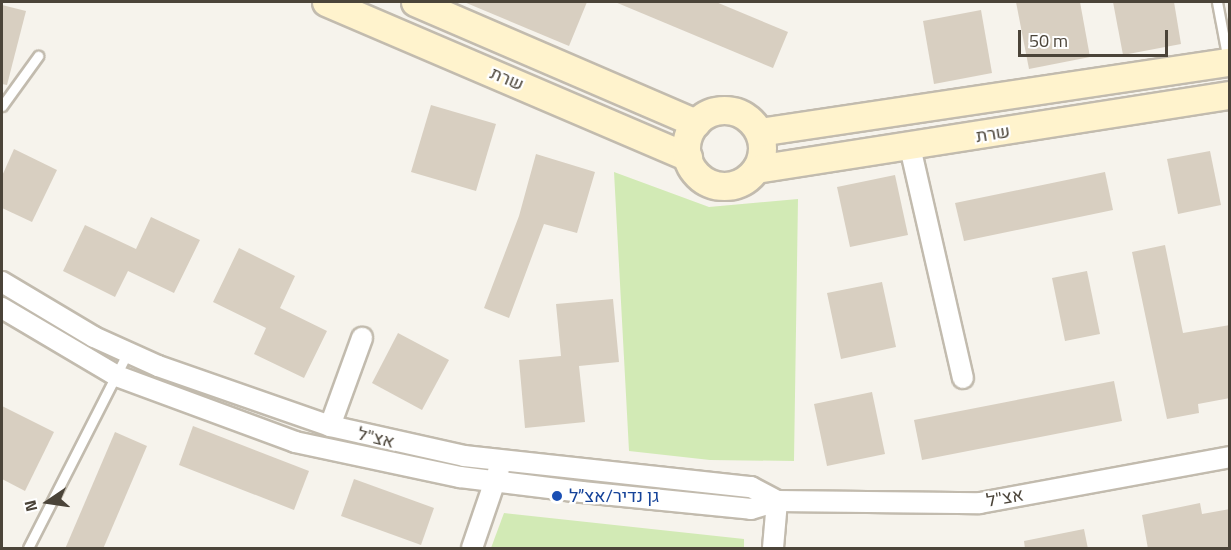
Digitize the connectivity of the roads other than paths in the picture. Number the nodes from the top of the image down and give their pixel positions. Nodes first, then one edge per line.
1 (326, 2) edge
2 (415, 2) edge
3 (1217, 2) edge
4 (38, 57) dead end
5 (1229, 62) edge
6 (1230, 95) edge
7 (2, 106) edge
8 (696, 123) junction
9 (759, 132) junction
10 (910, 147) junction
11 (688, 157) junction
12 (756, 169) junction
13 (2, 282) edge
14 (2, 308) edge
15 (362, 338) dead end
16 (128, 352) junction
17 (117, 376) junction
18 (963, 378) dead end
19 (330, 426) junction
20 (1230, 457) edge
21 (500, 460) junction
22 (496, 482) junction
23 (777, 501) junction
24 (28, 549) edge
25 (472, 549) edge
26 (773, 549) edge

1 - 11 street, שרת
2 - 8 street, שרת
3 - 5 lane
4 - 7 lane
5 - 9 street, שרת
6 - 10 street, שרת
8 - 9 street
8 - 11 street
9 - 12 street
10 - 12 street, שרת
10 - 18 street
11 - 12 street
13 - 16 street, אצ"ל
14 - 17 street, אצ"ל
15 - 19 street
16 - 17 lane
16 - 19 street, אצ"ל
17 - 22 street, אצ"ל
17 - 24 lane
19 - 21 street, אצ"ל
20 - 23 street, אצ"ל
21 - 22 street
21 - 23 street, אצ"ל
22 - 23 street, אצ"ל
22 - 25 street
23 - 26 street

